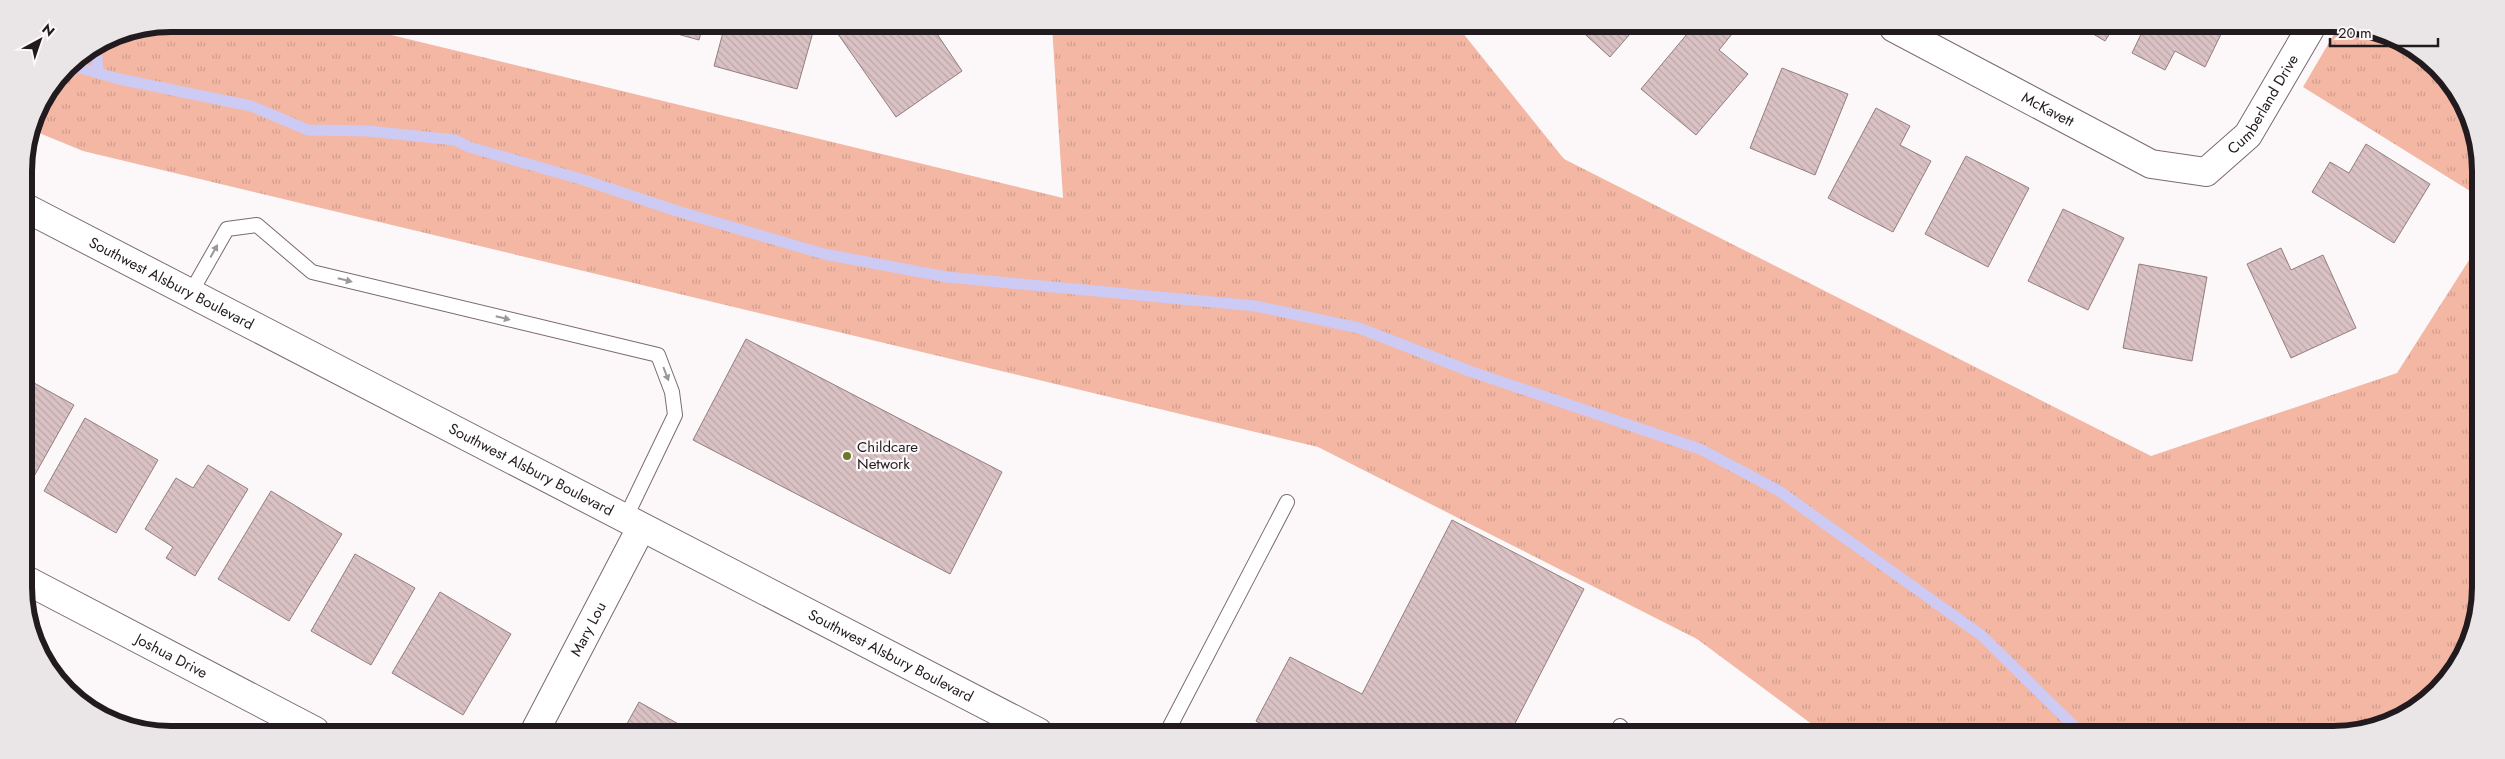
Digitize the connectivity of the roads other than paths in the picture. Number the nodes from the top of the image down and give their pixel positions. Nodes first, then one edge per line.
1 (1903, 33) edge
2 (2308, 33) edge
3 (2206, 172) joint
4 (33, 212) edge
5 (190, 294) junction
6 (1286, 502) dead end
7 (633, 523) junction
8 (32, 583) edge
9 (305, 726) edge
10 (537, 726) edge
11 (1026, 726) edge
12 (1170, 726) edge

1 - 3 main road, McKavett
2 - 3 main road, Cumberland Drive
4 - 5 main road, Southwest Alsbury Boulevard
5 - 7 main road, Southwest Alsbury Boulevard
5 -> 7 lane
6 - 12 lane
7 - 10 main road, Mary Lou
7 - 11 main road, Southwest Alsbury Boulevard
8 - 9 main road, Joshua Drive

